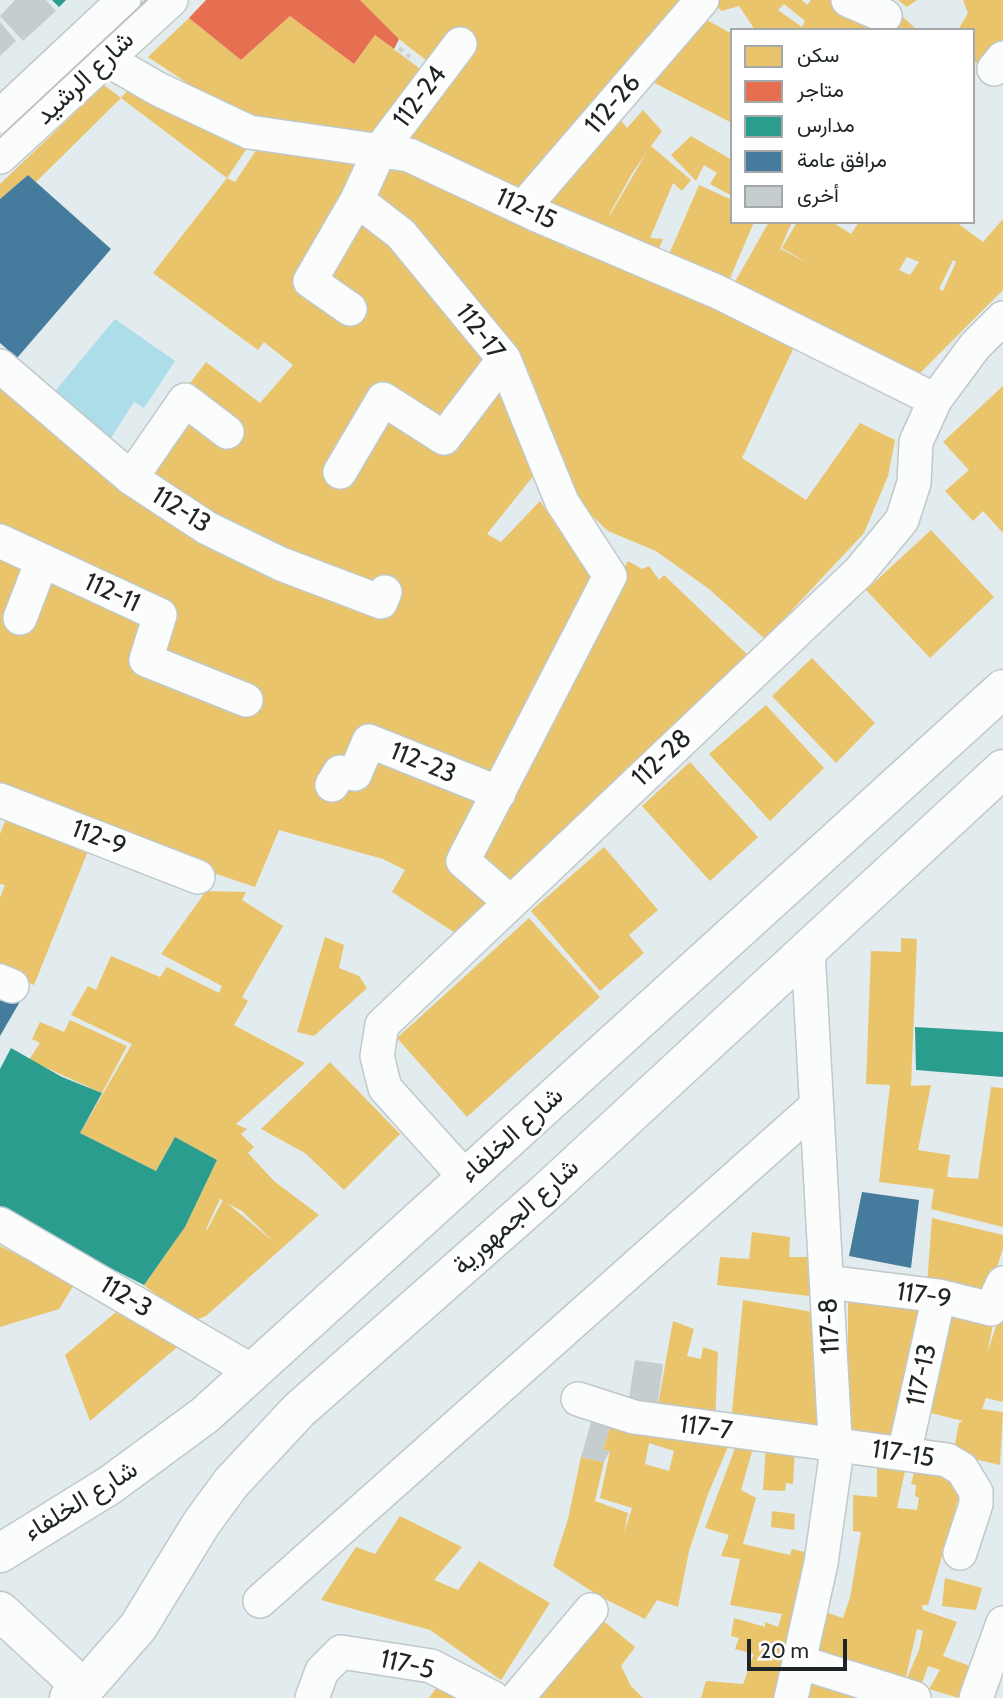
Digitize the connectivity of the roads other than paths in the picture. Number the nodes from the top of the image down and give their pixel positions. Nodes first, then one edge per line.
1 (124, 0) edge
2 (170, 0) edge
3 (702, 0) edge
4 (848, 0) edge
5 (885, 16) dead end
6 (460, 44) dead end
7 (106, 59) junction
8 (0, 116) edge
9 (380, 150) junction
10 (0, 157) edge
11 (357, 200) junction
12 (523, 208) junction
13 (349, 309) dead end
14 (1003, 318) edge
15 (504, 359) junction
16 (0, 366) edge
17 (935, 400) junction
18 (227, 432) dead end
19 (340, 472) dead end
20 (131, 478) junction
21 (0, 541) edge
22 (42, 561) junction
23 (385, 592) dead end
24 (20, 618) dead end
25 (1003, 689) edge
26 (246, 700) dead end
27 (1003, 769) edge
28 (332, 785) dead end
29 (499, 793) junction
30 (0, 800) edge
31 (198, 877) dead end
32 (509, 901) junction
33 (807, 950) junction
34 (816, 1106) junction
35 (465, 1177) junction
36 (0, 1224) edge
37 (828, 1282) junction
38 (1003, 1283) edge
39 (939, 1296) junction
40 (253, 1371) junction
41 (578, 1399) dead end
42 (836, 1444) junction
43 (904, 1454) junction
44 (0, 1553) edge
45 (960, 1553) dead end
46 (260, 1601) dead end
47 (0, 1611) edge
48 (591, 1611) dead end
49 (1003, 1623) edge
50 (799, 1662) junction
51 (317, 1684) edge
52 (82, 1695) edge
53 (493, 1698) edge
54 (517, 1698) edge
55 (791, 1698) edge
56 (914, 1698) edge
57 (976, 1698) edge

1 - 8 street, شارع الرشيد
2 - 7 street, شارع الرشيد
3 - 12 street, 112-26
4 - 5 street
6 - 9 street, 112-24
7 - 9 street, 112-15
7 - 10 street, شارع الرشيد
9 - 11 street
9 - 12 street, 112-15
11 - 13 street
11 - 15 street, 112-17
12 - 17 street, 112-15
14 - 17 street, 112-28
15 - 19 street
15 - 29 street, 112-17
16 - 20 street, 112-13
17 - 32 street, 112-28
18 - 20 street
20 - 23 street, 112-13
21 - 22 street, 112-11
22 - 24 street
22 - 26 street, 112-11
25 - 35 main road, شارع الخلفاء
27 - 33 main road, شارع الجمهورية
28 - 29 street, 112-23
29 - 32 street
30 - 31 street, 112-9
32 - 35 street, 112-28
33 - 34 street, 117-8
33 - 52 main road, شارع الجمهورية
34 - 37 street, 117-8
34 - 46 street
35 - 40 main road, شارع الخلفاء
36 - 40 street, 112-3
37 - 39 street, 117-9
37 - 42 street, 117-8
38 - 39 street, 117-9
39 - 43 street, 117-13
40 - 44 main road, شارع الخلفاء
41 - 42 street, 117-7
42 - 43 street, 117-15
42 - 50 street, 117-8
43 - 45 street, 117-15
47 - 52 main road
48 - 54 street
49 - 57 street
50 - 55 street, 117-8
50 - 56 street
51 - 53 street, 117-5

